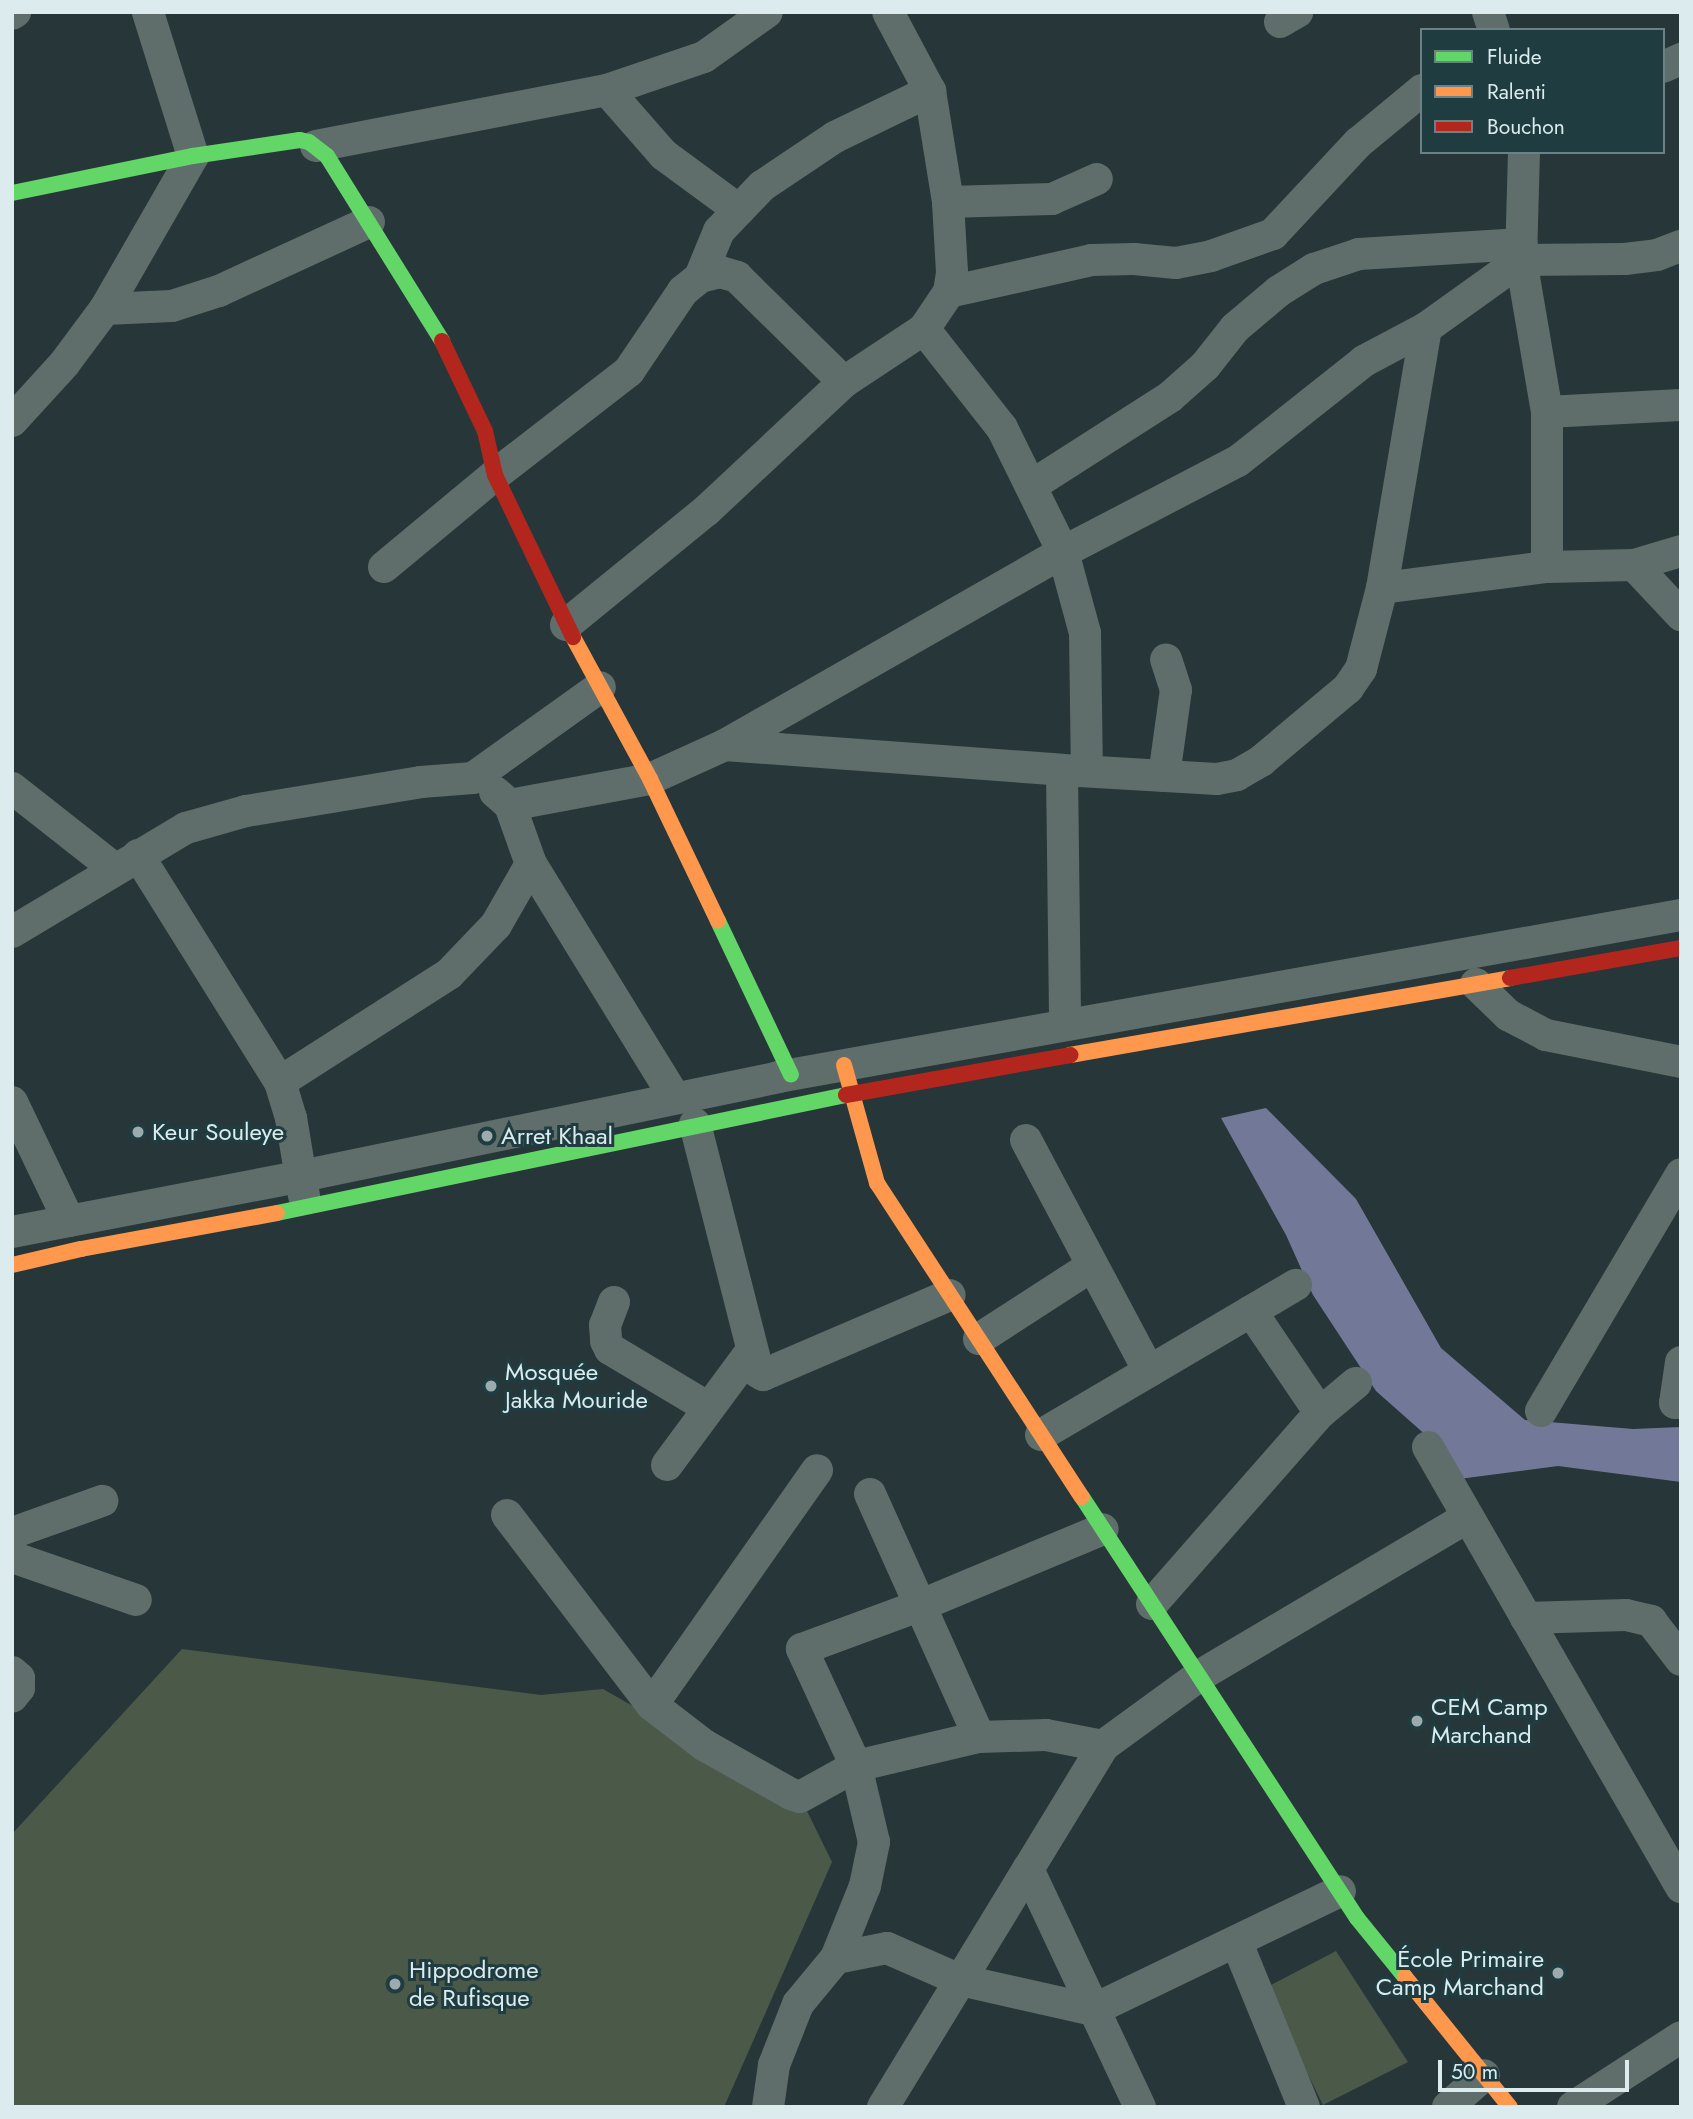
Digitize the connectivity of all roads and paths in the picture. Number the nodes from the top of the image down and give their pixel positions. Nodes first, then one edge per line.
1 (148, 12) edge
2 (766, 12) edge
3 (888, 12) edge
4 (1681, 59) edge
5 (1665, 66) edge
6 (607, 90) junction
7 (930, 91) junction
8 (1420, 92) edge
9 (316, 146) junction
10 (1524, 154) edge
11 (193, 156) junction
12 (1097, 179) dead end
13 (12, 193) edge
14 (948, 202) junction
15 (739, 210) junction
16 (369, 222) junction
17 (1681, 246) edge
18 (1522, 252) junction
19 (700, 277) junction
20 (949, 292) junction
21 (105, 309) junction
22 (1426, 328) junction
23 (924, 329) junction
24 (844, 382) junction
25 (1681, 405) edge
26 (1547, 412) junction
27 (12, 421) edge
28 (495, 475) junction
29 (1031, 486) junction
30 (1681, 551) edge
31 (1063, 552) junction
32 (1634, 565) junction
33 (384, 567) dead end
34 (1547, 567) junction
35 (1382, 588) junction
36 (1681, 615) edge
37 (566, 625) junction
38 (1166, 660) dead end
39 (600, 687) junction
40 (725, 745) junction
41 (1074, 771) junction
42 (1164, 776) junction
43 (473, 778) junction
44 (650, 779) junction
45 (12, 788) edge
46 (510, 805) junction
47 (126, 862) junction
48 (531, 864) junction
49 (1681, 915) edge
50 (12, 932) edge
51 (1681, 948) edge
52 (1476, 984) junction
53 (1065, 1024) junction
54 (1681, 1062) edge
55 (791, 1075) junction
56 (848, 1079) junction
57 (280, 1082) junction
58 (675, 1098) junction
59 (12, 1102) edge
60 (695, 1124) junction
61 (1026, 1140) dead end
62 (1681, 1174) edge
63 (302, 1176) junction
64 (306, 1208) junction
65 (69, 1222) junction
66 (12, 1232) edge
67 (12, 1265) edge
68 (1092, 1266) junction
69 (1296, 1285) dead end
70 (950, 1295) junction
71 (614, 1302) dead end
72 (1251, 1311) junction
73 (979, 1339) junction
74 (752, 1350) junction
75 (1681, 1362) edge
76 (1149, 1371) junction
77 (1356, 1383) dead end
78 (1681, 1403) edge
79 (709, 1408) junction
80 (1541, 1411) dead end
81 (1320, 1413) junction
82 (1041, 1435) junction
83 (1428, 1447) dead end
84 (667, 1465) dead end
85 (817, 1470) dead end
86 (870, 1494) dead end
87 (102, 1501) dead end
88 (507, 1516) dead end
89 (1468, 1517) junction
90 (1103, 1529) junction
91 (12, 1533) edge
92 (12, 1557) edge
93 (136, 1600) dead end
94 (1152, 1604) junction
95 (919, 1606) junction
96 (1526, 1618) junction
97 (1681, 1660) edge
98 (12, 1672) edge
99 (1199, 1676) junction
100 (12, 1696) edge
101 (652, 1705) junction
102 (979, 1737) junction
103 (1103, 1746) junction
104 (856, 1766) junction
105 (1028, 1869) junction
106 (1681, 1887) edge
107 (1340, 1891) junction
108 (1237, 1943) junction
109 (836, 1958) junction
110 (960, 1980) junction
111 (1093, 2011) junction
112 (1681, 2036) edge
113 (1485, 2075) junction
114 (896, 2099) edge
115 (768, 2107) edge
116 (1140, 2107) edge
117 (1304, 2107) edge
118 (1448, 2107) edge
119 (1510, 2107) edge
120 (1573, 2107) edge

1 - 11 street
2 - 6 street
3 - 7 street
4 - 5 street
6 - 9 street
6 - 15 street
7 - 14 street
7 - 15 street
8 - 20 street
9 - 11 street
9 - 16 street
10 - 18 street
11 - 13 street
11 - 21 street
12 - 14 street
14 - 20 street
15 - 19 street
16 - 21 street
16 - 28 street
17 - 18 street
18 - 22 street
18 - 26 street
18 - 29 street
19 - 24 street
19 - 28 street
20 - 23 street
21 - 27 street
22 - 31 street
22 - 35 street
23 - 24 street
23 - 29 street
24 - 37 street
25 - 26 street
26 - 34 street
28 - 33 street
28 - 37 street
29 - 31 street
30 - 32 street
31 - 40 street
31 - 41 street
32 - 34 street
32 - 36 street
34 - 35 street
35 - 42 street
37 - 39 street
38 - 42 street
39 - 43 street
39 - 44 street
40 - 41 street
40 - 44 street
41 - 42 street
41 - 53 street
43 - 46 street
43 - 47 street
44 - 46 street
44 - 55 street
45 - 47 street
46 - 48 street
47 - 50 street
47 - 57 street
48 - 57 street
48 - 58 street
49 - 53 street
51 - 52 street
52 - 54 street
52 - 56 street
53 - 56 street
55 - 56 street
55 - 58 street
56 - 60 street
56 - 70 street
57 - 63 street
58 - 63 street
59 - 65 street
60 - 64 street
60 - 74 street
61 - 68 street
62 - 80 street
63 - 64 street
63 - 65 street
64 - 67 street
65 - 66 street
68 - 73 street
68 - 76 street
69 - 72 street
70 - 73 street
70 - 74 street
71 - 79 street
72 - 76 street
72 - 81 street
73 - 82 street
74 - 79 street
75 - 78 street
76 - 82 street
77 - 81 street
79 - 84 street
81 - 94 street
82 - 90 street
83 - 89 street
85 - 101 street
86 - 95 street
87 - 91 street
88 - 101 street
89 - 96 street
89 - 99 street
90 - 94 street
90 - 95 street
92 - 93 street
94 - 99 street
95 - 102 street
95 - 104 street
96 - 97 street
96 - 106 street
98 - 100 street
99 - 103 street
99 - 107 street
101 - 104 street
102 - 103 street
102 - 104 street
103 - 105 street
104 - 109 street
105 - 110 street
105 - 111 street
107 - 108 street
107 - 113 street
108 - 111 street
108 - 117 street
109 - 110 street
109 - 115 street
110 - 111 street
110 - 114 street
111 - 116 street
112 - 120 street
113 - 118 street
113 - 119 street

